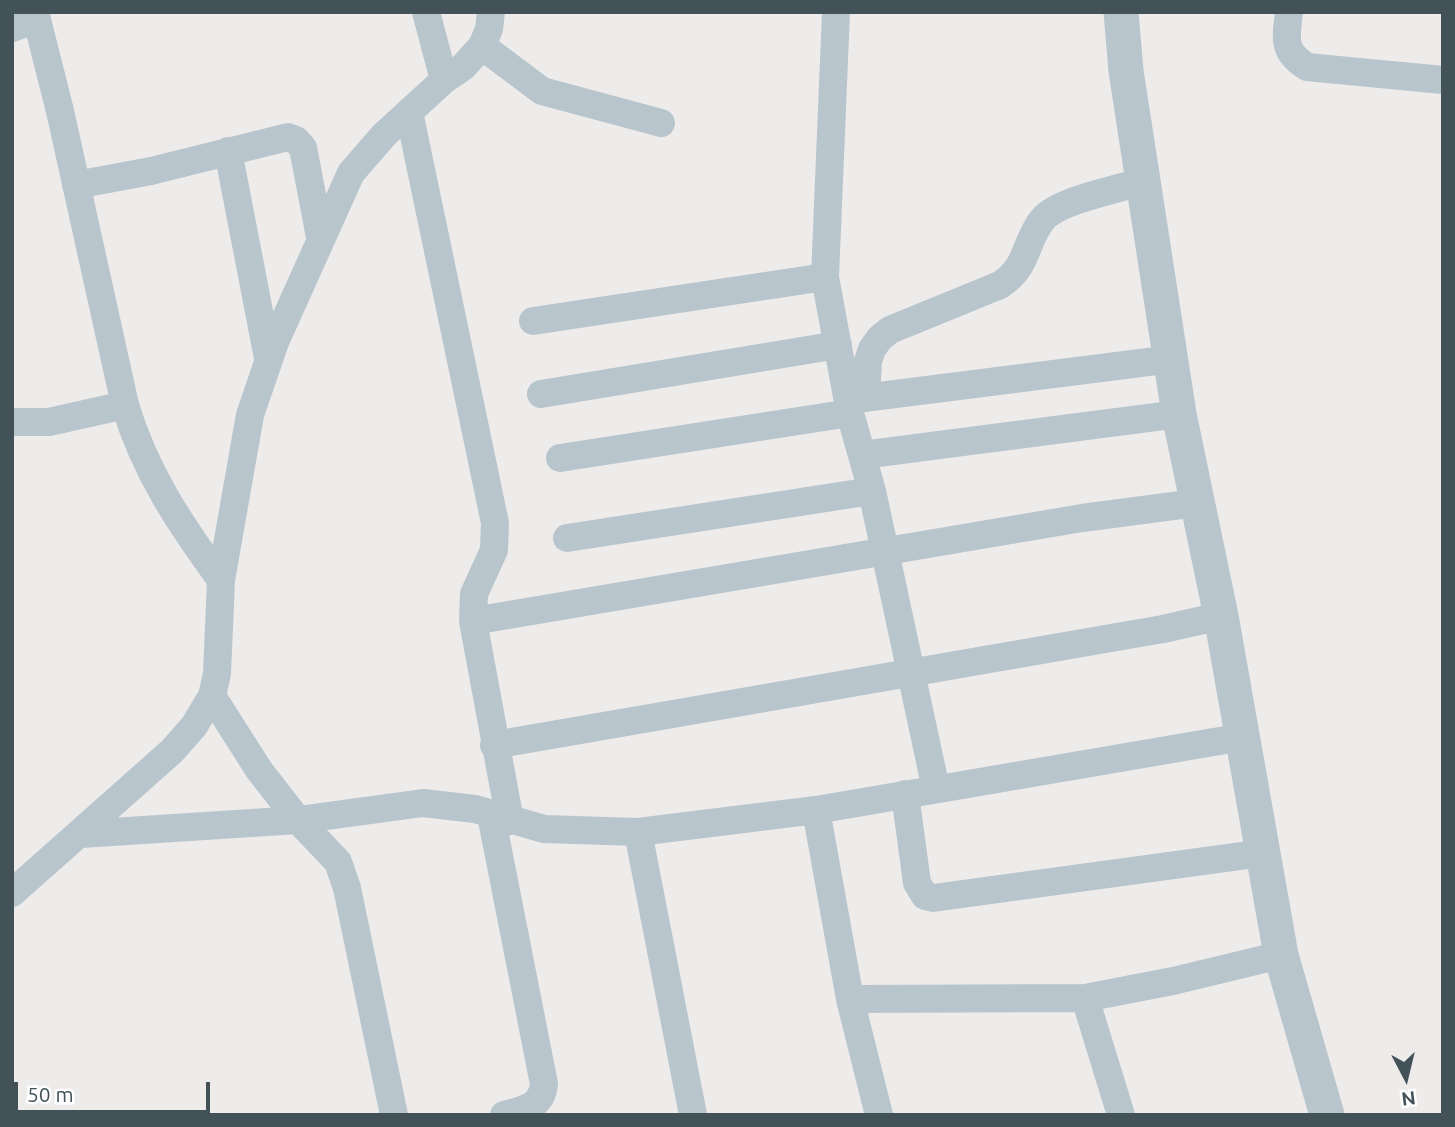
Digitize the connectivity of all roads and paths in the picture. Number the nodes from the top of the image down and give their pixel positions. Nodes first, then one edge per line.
1 (426, 12) edge
2 (491, 12) edge
3 (836, 12) edge
4 (1121, 12) edge
5 (1289, 12) edge
6 (28, 20) edge
7 (482, 46) junction
8 (444, 80) junction
9 (1443, 80) edge
10 (409, 112) junction
11 (661, 123) dead end
12 (228, 151) junction
13 (1144, 181) junction
14 (76, 185) junction
15 (320, 237) junction
16 (825, 277) junction
17 (533, 321) dead end
18 (838, 345) junction
19 (268, 358) junction
20 (1172, 359) junction
21 (541, 394) dead end
22 (855, 403) junction
23 (125, 405) junction
24 (1179, 414) junction
25 (12, 422) edge
26 (862, 455) junction
27 (560, 458) dead end
28 (872, 491) junction
29 (1196, 503) junction
30 (567, 538) dead end
31 (885, 551) junction
32 (221, 580) junction
33 (1221, 616) junction
34 (473, 621) junction
35 (912, 673) junction
36 (212, 696) junction
37 (1243, 737) junction
38 (494, 745) junction
39 (936, 789) junction
40 (905, 794) junction
41 (816, 810) junction
42 (500, 818) junction
43 (298, 820) junction
44 (638, 832) junction
45 (81, 834) junction
46 (1263, 853) junction
47 (12, 893) edge
48 (1281, 955) junction
49 (1085, 998) junction
50 (850, 999) junction
51 (514, 1113) edge
52 (394, 1115) edge
53 (693, 1115) edge
54 (879, 1115) edge
55 (1122, 1115) edge
56 (1327, 1115) edge

1 - 8 street
2 - 7 street
3 - 16 street
4 - 13 street
5 - 9 street
6 - 14 street
7 - 8 street
7 - 11 street
8 - 10 street
10 - 15 street
10 - 34 street
12 - 14 street
12 - 15 street
12 - 19 street
13 - 20 street
13 - 22 street
14 - 23 street
15 - 19 street
16 - 17 street
16 - 18 street
18 - 21 street
18 - 22 street
19 - 32 street
20 - 22 street
20 - 24 street
22 - 26 street
22 - 27 street
23 - 25 street
23 - 32 street
24 - 26 street
24 - 29 street
26 - 28 street
28 - 30 street
28 - 31 street
29 - 31 street
29 - 33 street
31 - 34 street
31 - 35 street
32 - 36 street
33 - 35 street
33 - 37 street
34 - 38 street
35 - 38 street
35 - 39 street
36 - 43 street
36 - 45 street
37 - 39 street
37 - 46 street
38 - 42 street
39 - 40 street
40 - 41 street
40 - 46 street
41 - 44 street
41 - 50 street
42 - 43 street
42 - 44 street
42 - 51 street
43 - 45 street
43 - 52 street
44 - 53 street
45 - 47 street
46 - 48 street
48 - 49 street
48 - 56 street
49 - 50 street
49 - 55 street
50 - 54 street

